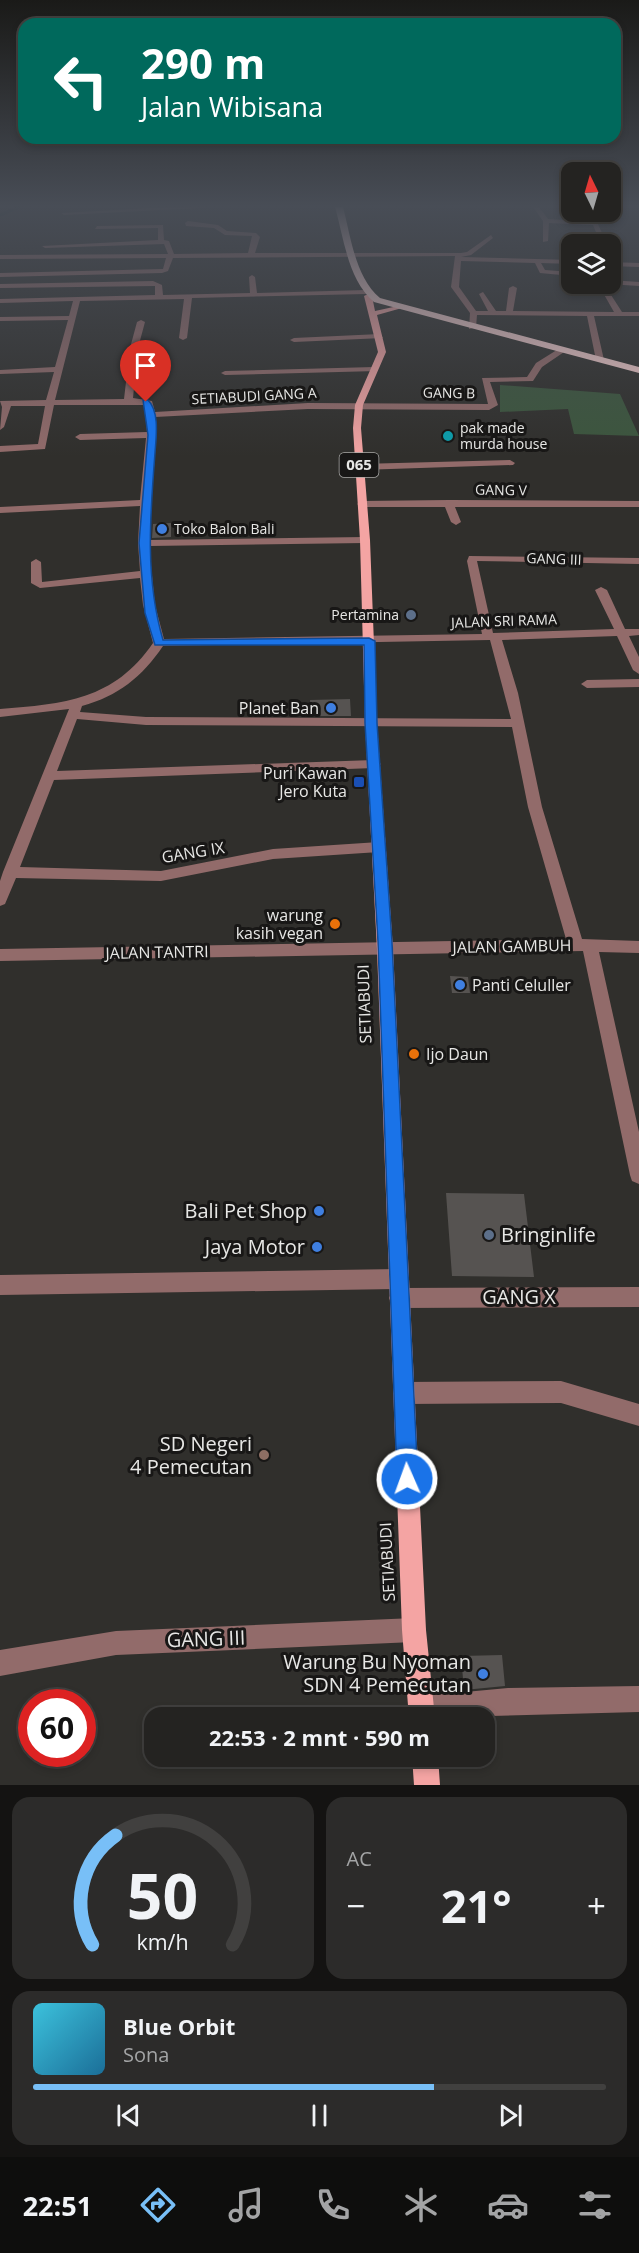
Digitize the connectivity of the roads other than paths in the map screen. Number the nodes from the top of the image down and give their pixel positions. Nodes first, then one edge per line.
1 (159, 290) edge
2 (253, 290) edge
3 (366, 290) edge
4 (457, 290) edge
5 (513, 290) edge
6 (367, 294) junction
7 (483, 294) dead end
8 (607, 294) edge
9 (254, 296) junction
10 (159, 298) junction
11 (188, 298) junction
12 (77, 300) junction
13 (0, 301) edge
14 (398, 308) junction
15 (474, 313) junction
16 (493, 313) junction
17 (509, 313) junction
18 (590, 313) junction
19 (373, 314) junction
20 (619, 314) junction
21 (639, 314) edge
22 (71, 318) junction
23 (0, 320) edge
24 (141, 322) dead end
25 (472, 327) junction
26 (380, 336) junction
27 (183, 338) dead end
28 (294, 340) dead end
29 (562, 350) junction
30 (600, 360) junction
31 (58, 369) junction
32 (374, 369) junction
33 (639, 370) edge
34 (0, 372) edge
35 (225, 373) dead end
36 (128, 401) junction
37 (50, 403) junction
38 (4, 404) edge
39 (359, 405) junction
40 (150, 415) junction
41 (0, 427) edge
42 (153, 435) junction
43 (80, 437) dead end
44 (0, 449) edge
45 (510, 463) dead end
46 (360, 467) junction
47 (146, 503) junction
48 (450, 503) junction
49 (362, 504) junction
50 (639, 504) edge
51 (0, 510) edge
52 (456, 522) dead end
53 (365, 540) junction
54 (143, 543) junction
55 (639, 561) edge
56 (36, 562) dead end
57 (146, 574) junction
58 (601, 590) dead end
59 (639, 632) edge
60 (620, 633) junction
61 (491, 636) junction
62 (369, 641) junction
63 (159, 643) junction
64 (639, 670) edge
65 (639, 683) edge
66 (586, 684) dead end
67 (75, 710) junction
68 (0, 713) edge
69 (371, 723) junction
70 (518, 723) junction
71 (374, 764) junction
72 (47, 776) junction
73 (379, 847) junction
74 (10, 872) junction
75 (0, 900) edge
76 (583, 945) junction
77 (639, 947) edge
78 (385, 949) junction
79 (0, 955) edge
80 (639, 1175) edge
81 (0, 1285) edge
82 (399, 1289) junction
83 (639, 1297) edge
84 (404, 1393) junction
85 (639, 1415) edge
86 (414, 1630) junction
87 (0, 1663) edge
88 (639, 1699) edge
89 (421, 1707) edge
90 (464, 1707) edge
91 (426, 1767) edge
92 (427, 1785) edge

1 - 10 street
2 - 9 street
3 - 6 highway
4 - 15 street
5 - 17 street
6 - 9 street
6 - 14 highway
6 - 19 main road, SETIABUDI / 065
7 - 16 street
8 - 20 street
9 - 11 street
10 - 11 street
10 - 12 street
11 - 27 street
12 - 13 street
12 - 22 street
14 - 19 main road
14 - 25 highway
15 - 16 street
15 - 25 street
16 - 17 street
17 - 18 street
18 - 20 street
18 - 30 street
19 - 26 main road, SETIABUDI / 065
20 - 21 street
22 - 23 street
22 - 31 street
24 - 36 street
25 - 29 highway
26 - 28 street
26 - 32 main road, SETIABUDI / 065
29 - 30 highway
29 - 39 street, GANG B
30 - 33 highway
31 - 34 street
31 - 37 street
32 - 35 street
32 - 39 main road, SETIABUDI / 065
36 - 37 street
36 - 40 street
37 - 38 street
37 - 44 street
38 - 41 street
39 - 40 street, SETIABUDI GANG A
39 - 46 main road, SETIABUDI / 065
40 - 42 street
42 - 43 street
42 - 47 street
45 - 46 street
46 - 49 main road, SETIABUDI / 065
47 - 51 street
47 - 54 street
48 - 49 street, GANG V
48 - 50 street, GANG V
48 - 52 street
49 - 53 main road, SETIABUDI / 065
53 - 54 street
53 - 62 main road, SETIABUDI / 065
54 - 57 street
55 - 61 street, GANG III
56 - 57 street
57 - 63 street
58 - 60 street
59 - 60 street, JALAN SRI RAMA
60 - 61 street, JALAN SRI RAMA
60 - 64 street
61 - 62 street, JALAN SRI RAMA
61 - 70 street
62 - 63 street, JALAN SRI RAMA
62 - 69 main road, SETIABUDI / 065
63 - 67 street
65 - 66 street
67 - 68 street
67 - 69 street
67 - 72 street
69 - 70 street
69 - 71 main road, SETIABUDI / 065
70 - 76 street
71 - 72 street
71 - 73 main road, SETIABUDI / 065
72 - 74 street
73 - 74 street, GANG IX
73 - 78 main road, SETIABUDI / 065
74 - 75 street
76 - 77 street, JALAN GAMBUH
76 - 78 street, JALAN GAMBUH
76 - 80 street
78 - 79 street, JALAN TANTRI
78 - 82 main road, SETIABUDI / 065
81 - 82 street, GANG X
82 - 83 street, GANG X
82 - 84 main road, SETIABUDI / 065
84 - 85 street
84 - 86 main road, SETIABUDI / 065
86 - 87 street, GANG III
86 - 89 main road, SETIABUDI / 065
88 - 90 street
91 - 92 main road

